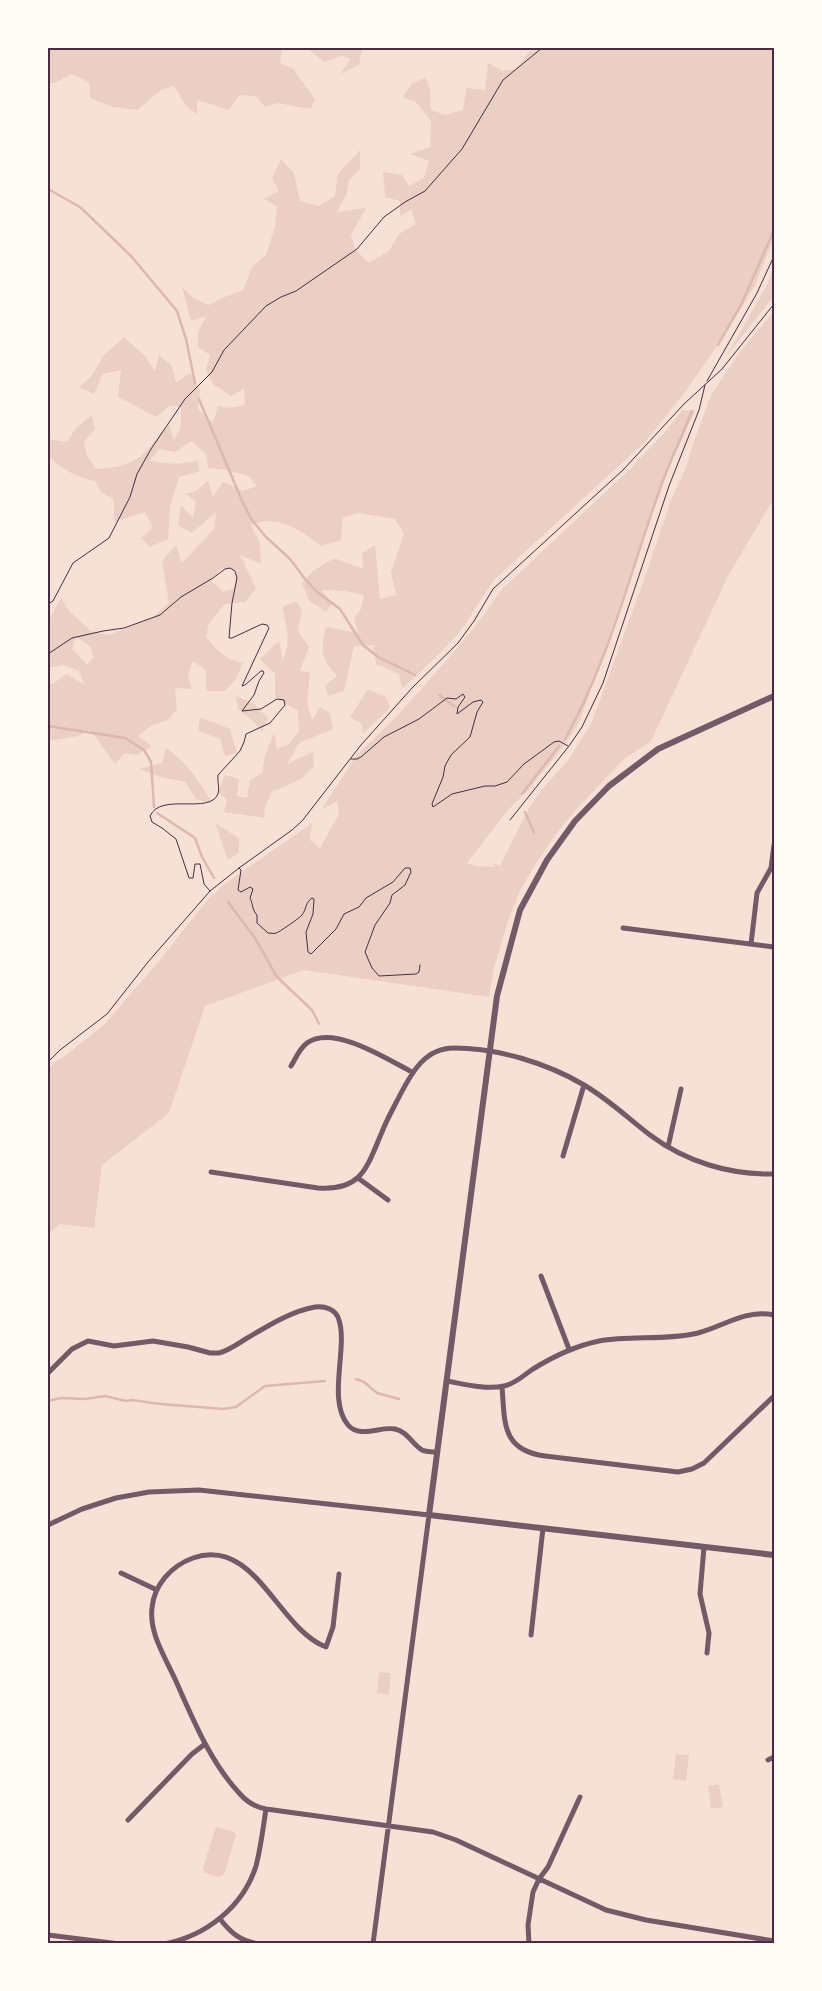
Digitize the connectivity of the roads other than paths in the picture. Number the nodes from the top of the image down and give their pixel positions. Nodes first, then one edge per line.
1 (774, 696) edge
2 (774, 846) edge
3 (623, 928) dead end
4 (751, 944) junction
5 (774, 947) edge
6 (489, 1052) junction
7 (291, 1066) dead end
8 (412, 1072) junction
9 (584, 1085) junction
10 (681, 1089) dead end
11 (668, 1147) junction
12 (563, 1156) dead end
13 (211, 1172) dead end
14 (774, 1174) edge
15 (358, 1178) junction
16 (388, 1200) dead end
17 (541, 1276) dead end
18 (774, 1315) edge
19 (569, 1349) junction
20 (48, 1373) edge
21 (447, 1382) junction
22 (502, 1387) junction
23 (774, 1396) edge
24 (437, 1452) junction
25 (429, 1515) junction
26 (48, 1525) edge
27 (543, 1528) junction
28 (704, 1547) junction
29 (774, 1555) edge
30 (121, 1573) dead end
31 (339, 1574) dead end
32 (157, 1590) junction
33 (531, 1635) dead end
34 (707, 1653) dead end
35 (205, 1744) junction
36 (774, 1757) edge
37 (768, 1760) dead end
38 (580, 1797) dead end
39 (266, 1809) junction
40 (128, 1820) dead end
41 (389, 1824) junction
42 (539, 1879) junction
43 (220, 1919) junction
44 (48, 1935) edge
45 (774, 1941) edge
46 (120, 1944) edge
47 (164, 1944) edge
48 (259, 1944) edge
49 (373, 1944) edge
50 (529, 1944) edge

1 - 6 street
2 - 4 street
3 - 4 street
4 - 5 street
6 - 8 street
6 - 9 street
6 - 21 street
7 - 8 street
8 - 15 street
9 - 11 street
9 - 12 street
10 - 11 street
11 - 14 street
13 - 15 street
15 - 16 street
17 - 19 street
18 - 19 street
19 - 22 street
20 - 24 street
21 - 22 street
21 - 24 street
22 - 23 street
24 - 25 street
25 - 26 street
25 - 27 street
25 - 41 street
27 - 28 street
27 - 33 street
28 - 29 street
28 - 34 street
30 - 32 street
31 - 32 street
32 - 35 street
35 - 39 street
35 - 40 street
36 - 37 street
38 - 42 street
39 - 41 street
39 - 43 street
41 - 42 street
41 - 49 street
42 - 45 street
42 - 50 street
43 - 47 street
43 - 48 street
44 - 46 street

